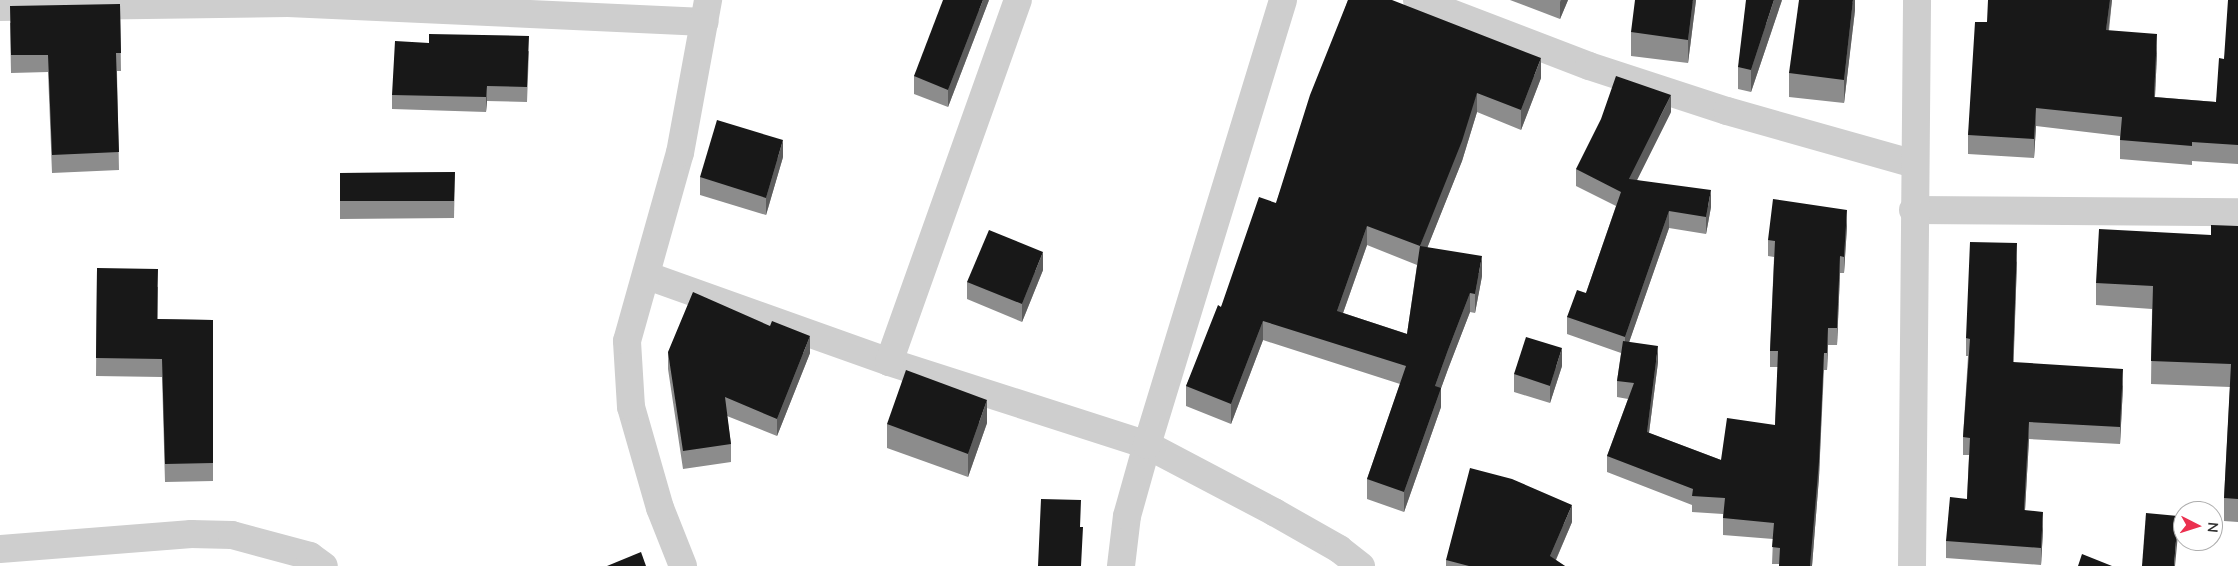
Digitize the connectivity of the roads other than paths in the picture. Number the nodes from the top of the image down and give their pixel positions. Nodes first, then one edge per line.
1 (1018, 0) edge
2 (1283, 0) edge
3 (1417, 0) edge
4 (1917, 0) edge
5 (288, 2) edge
6 (0, 7) edge
7 (706, 11) edge
8 (1914, 164) junction
9 (1913, 210) junction
10 (2238, 212) edge
11 (648, 276) junction
12 (889, 362) junction
13 (1147, 445) junction
14 (0, 549) edge
15 (324, 566) edge
16 (683, 566) edge
17 (1121, 566) edge
18 (1361, 566) edge
19 (1912, 566) edge

1 - 12 street
2 - 13 street
3 - 8 street
4 - 8 street
5 - 6 street
5 - 7 street
7 - 11 street
8 - 9 street
9 - 10 street
9 - 19 street
11 - 12 street
11 - 16 street
12 - 13 street
13 - 17 street
13 - 18 street
14 - 15 street

